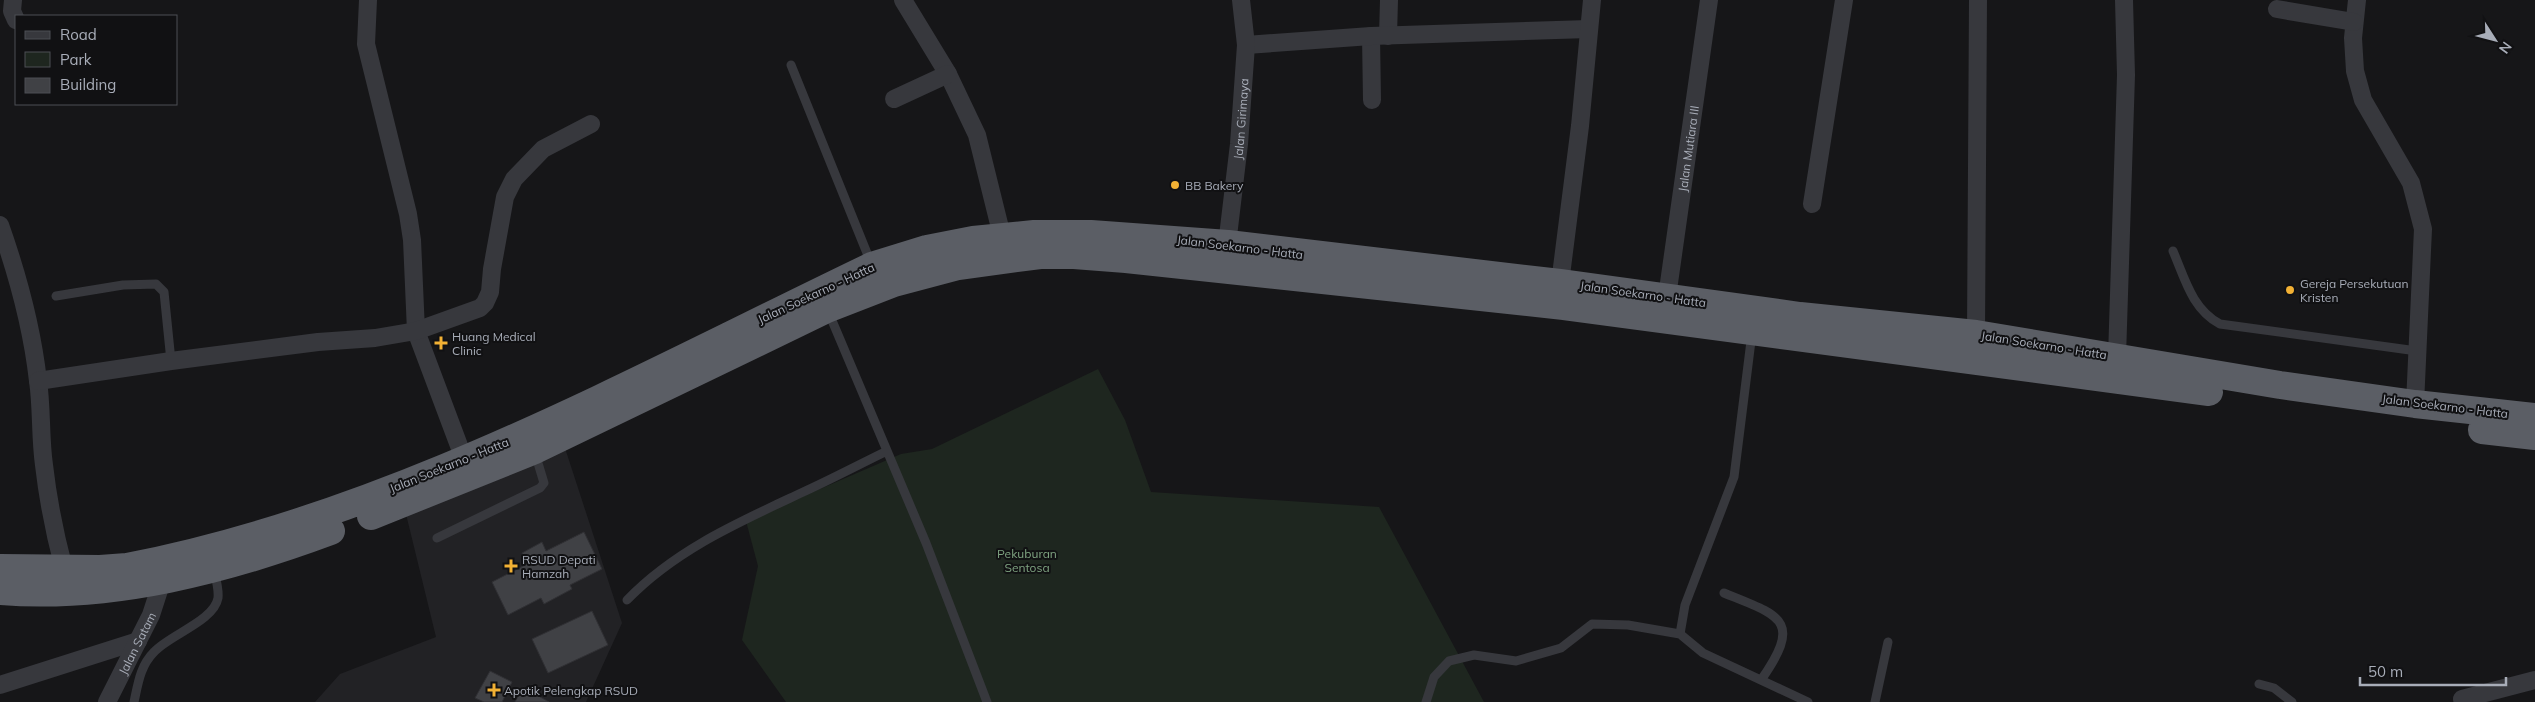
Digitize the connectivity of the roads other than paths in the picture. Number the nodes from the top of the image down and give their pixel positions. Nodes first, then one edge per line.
1 (13, 0) edge
2 (368, 0) edge
3 (903, 0) edge
4 (1241, 0) edge
5 (1389, 0) edge
6 (1592, 0) edge
7 (1709, 0) edge
8 (1844, 0) edge
9 (1978, 0) edge
10 (2124, 0) edge
11 (2357, 0) edge
12 (2277, 10) dead end
13 (15, 18) edge
14 (2354, 22) junction
15 (1589, 29) junction
16 (1379, 36) junction
17 (1246, 45) junction
18 (791, 66) dead end
19 (948, 74) junction
20 (894, 99) dead end
21 (1372, 100) dead end
22 (591, 124) dead end
23 (1812, 204) dead end
24 (0, 225) edge
25 (1002, 236) junction
26 (2173, 251) dead end
27 (1226, 256) junction
28 (872, 266) junction
29 (1560, 283) junction
30 (56, 296) dead end
31 (1667, 297) junction
32 (827, 309) junction
33 (1753, 330) junction
34 (416, 331) junction
35 (1976, 334) junction
36 (2417, 351) junction
37 (2117, 357) junction
38 (171, 361) junction
39 (2177, 377) junction
40 (38, 381) junction
41 (2415, 404) junction
42 (2535, 417) edge
43 (2535, 436) edge
44 (530, 442) junction
45 (886, 452) junction
46 (467, 468) junction
47 (437, 538) dead end
48 (0, 568) edge
49 (214, 568) junction
50 (64, 570) junction
51 (162, 582) junction
52 (0, 591) edge
53 (1724, 593) dead end
54 (626, 600) dead end
55 (1680, 634) junction
56 (138, 641) junction
57 (1888, 642) dead end
58 (1760, 680) junction
59 (2535, 680) edge
60 (2259, 684) dead end
61 (0, 685) edge
62 (2462, 699) dead end
63 (107, 702) edge
64 (134, 702) edge
65 (987, 702) edge
66 (1426, 702) edge
67 (1808, 702) edge
68 (1875, 702) edge
69 (2292, 702) edge

1 - 13 street
2 - 34 street
3 - 19 street
4 - 17 street, Jalan Girimaya
5 - 16 street
6 - 15 street
7 - 31 street, Jalan Mutiara III
8 - 23 street
9 - 35 street
10 - 37 street
11 - 14 street
12 - 14 street
14 - 36 street
15 - 16 street
15 - 29 street
16 - 17 street
16 - 21 street
17 - 27 street, Jalan Girimaya
18 - 28 lane
19 - 20 street
19 - 25 street
22 - 34 street
24 - 40 street
25 - 27 highway, Jalan Soekarno - Hatta
25 - 28 highway, Jalan Soekarno - Hatta
26 - 36 lane
27 - 29 highway, Jalan Soekarno - Hatta
27 - 32 highway, Jalan Soekarno - Hatta
27 - 33 highway, Jalan Soekarno - Hatta
28 - 44 highway, Jalan Soekarno - Hatta
29 - 31 highway, Jalan Soekarno - Hatta
30 - 38 lane
31 - 35 highway, Jalan Soekarno - Hatta
32 - 44 highway, Jalan Soekarno - Hatta
32 - 45 lane
33 - 39 highway, Jalan Soekarno - Hatta
33 - 55 lane
34 - 38 street
34 - 46 street
35 - 37 highway, Jalan Soekarno - Hatta
36 - 41 street
37 - 39 highway, Jalan Soekarno - Hatta
38 - 40 street
39 - 41 highway, Jalan Soekarno - Hatta
39 - 43 highway, Jalan Soekarno - Hatta
40 - 50 street
41 - 42 highway, Jalan Soekarno - Hatta
44 - 46 highway, Jalan Soekarno - Hatta
44 - 47 lane
45 - 54 lane
45 - 65 lane
46 - 49 highway, Jalan Soekarno - Hatta
46 - 50 highway, Jalan Soekarno - Hatta
48 - 50 highway, Jalan Soekarno - Hatta
49 - 51 highway, Jalan Soekarno - Hatta
49 - 64 lane
51 - 52 highway, Jalan Soekarno - Hatta
51 - 56 street, Jalan Satam
53 - 58 lane
55 - 58 lane
55 - 66 lane
56 - 61 street
56 - 63 street, Jalan Satam
57 - 68 lane
58 - 67 lane
59 - 62 street
60 - 69 lane

